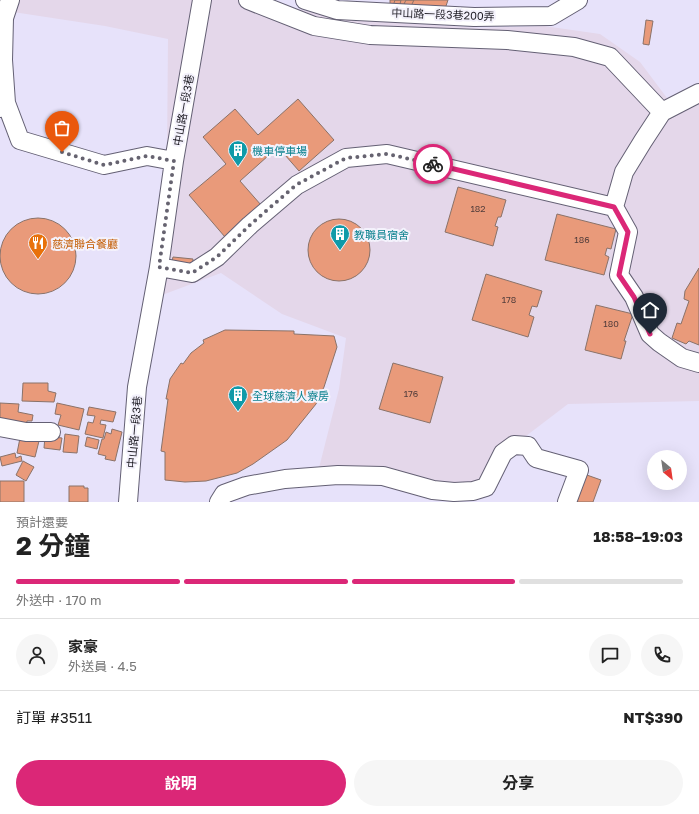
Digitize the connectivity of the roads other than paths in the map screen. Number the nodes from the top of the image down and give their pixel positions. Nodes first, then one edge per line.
1 (10, 0) edge
2 (202, 0) edge
3 (248, 0) edge
4 (305, 0) edge
5 (578, 0) edge
6 (699, 93) edge
7 (3, 106) edge
8 (662, 112) junction
9 (174, 161) junction
10 (614, 207) junction
11 (159, 267) junction
12 (699, 363) edge
13 (0, 427) edge
14 (51, 432) dead end
15 (128, 502) edge
16 (219, 502) edge
17 (567, 502) edge

1 - 7 lane
2 - 9 lane, 中山路一段3巷
3 - 8 lane
4 - 5 lane, 中山路一段3巷200弄
6 - 8 lane
7 - 9 lane
8 - 10 lane
9 - 11 lane, 中山路一段3巷
10 - 11 lane
10 - 12 lane
11 - 15 lane, 中山路一段3巷
13 - 14 lane
16 - 17 lane

